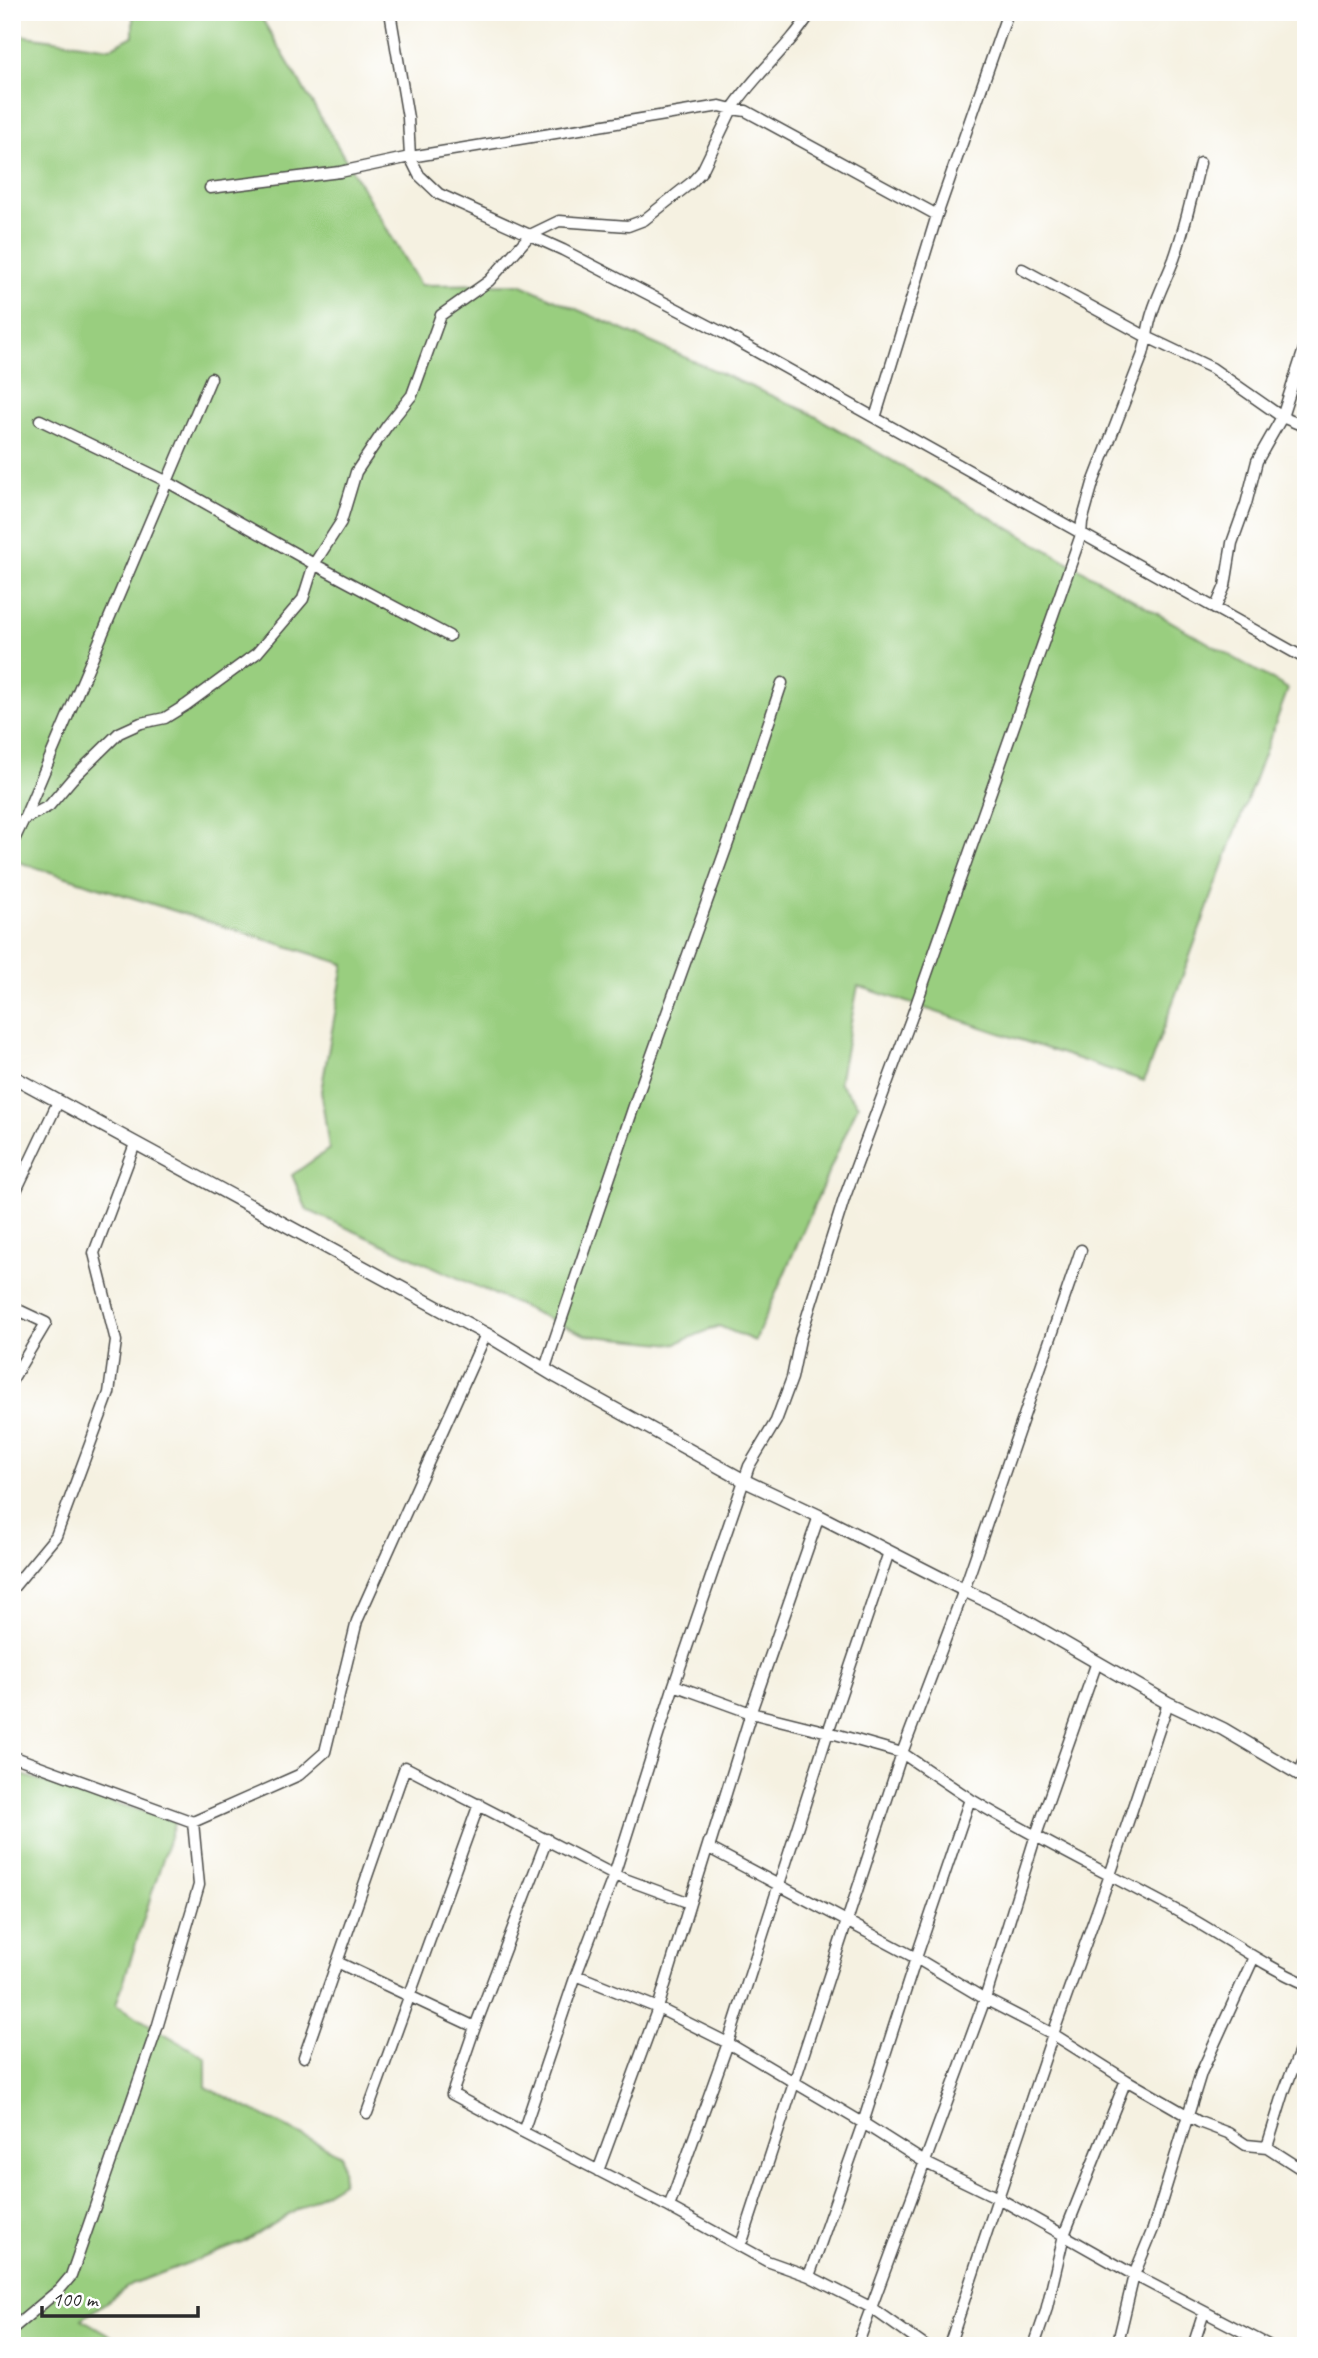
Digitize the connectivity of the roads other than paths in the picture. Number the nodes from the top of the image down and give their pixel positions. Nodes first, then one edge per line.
1 (390, 12) edge
2 (811, 12) edge
3 (1008, 12) edge
4 (733, 109) junction
5 (410, 158) junction
6 (1200, 163) dead end
7 (210, 188) dead end
8 (937, 215) junction
9 (530, 235) junction
10 (1022, 269) dead end
11 (1147, 337) junction
12 (1306, 343) edge
13 (211, 378) dead end
14 (1282, 417) junction
15 (874, 418) junction
16 (40, 420) dead end
17 (1306, 427) edge
18 (166, 481) junction
19 (1081, 535) junction
20 (314, 564) junction
21 (1215, 609) junction
22 (449, 636) dead end
23 (1306, 659) edge
24 (782, 683) dead end
25 (24, 819) junction
26 (12, 844) edge
27 (12, 1076) edge
28 (58, 1102) junction
29 (135, 1144) junction
30 (12, 1199) edge
31 (1081, 1250) dead end
32 (12, 1307) edge
33 (486, 1334) junction
34 (545, 1368) junction
35 (12, 1380) edge
36 (744, 1481) junction
37 (819, 1516) junction
38 (888, 1552) junction
39 (12, 1590) edge
40 (964, 1590) junction
41 (1097, 1661) junction
42 (674, 1685) junction
43 (1168, 1703) junction
44 (751, 1713) junction
45 (828, 1732) junction
46 (902, 1753) junction
47 (12, 1756) edge
48 (1306, 1757) edge
49 (1302, 1776) edge
50 (970, 1799) junction
51 (479, 1804) junction
52 (193, 1822) junction
53 (1035, 1838) junction
54 (547, 1839) junction
55 (614, 1875) junction
56 (1110, 1875) junction
57 (778, 1883) junction
58 (690, 1903) junction
59 (847, 1921) junction
60 (1254, 1956) junction
61 (916, 1958) junction
62 (337, 1962) junction
63 (576, 1975) junction
64 (1306, 1984) edge
65 (408, 1994) junction
66 (985, 1999) junction
67 (658, 2008) junction
68 (475, 2027) junction
69 (1053, 2034) junction
70 (1306, 2035) edge
71 (728, 2043) junction
72 (304, 2057) dead end
73 (1126, 2080) junction
74 (794, 2082) junction
75 (367, 2113) dead end
76 (1188, 2115) junction
77 (863, 2123) junction
78 (523, 2132) junction
79 (1267, 2147) junction
80 (926, 2163) junction
81 (598, 2171) junction
82 (1306, 2172) edge
83 (998, 2199) junction
84 (670, 2207) junction
85 (1064, 2235) junction
86 (739, 2245) junction
87 (1134, 2275) junction
88 (808, 2276) junction
89 (870, 2307) junction
90 (1204, 2312) junction
91 (12, 2329) edge
92 (857, 2346) edge
93 (925, 2346) edge
94 (950, 2346) edge
95 (1034, 2346) edge
96 (1117, 2346) edge
97 (1192, 2346) edge
98 (1270, 2346) edge

1 - 5 street
2 - 4 street
3 - 8 street
4 - 5 street
4 - 8 street
4 - 9 street
5 - 7 street
5 - 9 street
6 - 11 street
8 - 15 street
9 - 15 street
9 - 20 street
10 - 11 street
11 - 14 street
11 - 19 street
12 - 14 street
13 - 18 street
14 - 17 street
14 - 21 street
15 - 19 street
16 - 18 street
18 - 20 street
18 - 25 street
19 - 21 street
19 - 36 street
20 - 22 street
20 - 25 street
21 - 23 street
24 - 34 street
25 - 26 street
27 - 28 street
28 - 29 street
28 - 30 street
29 - 33 street
29 - 39 street
31 - 40 street
32 - 35 street
33 - 34 street
33 - 52 street
34 - 36 street
36 - 37 street
36 - 42 street
37 - 38 street
37 - 44 street
38 - 40 street
38 - 45 street
40 - 41 street
40 - 46 street
41 - 43 street
41 - 53 street
42 - 44 street
42 - 55 street
43 - 49 street
43 - 56 street
44 - 45 street
44 - 57 street
44 - 58 street
45 - 46 street
45 - 57 street
46 - 50 street
46 - 59 street
47 - 52 street
48 - 49 street
50 - 53 street
50 - 61 street
51 - 54 street
51 - 62 street
51 - 65 street
52 - 91 street
53 - 56 street
53 - 66 street
54 - 55 street
54 - 68 street
55 - 58 street
55 - 63 street
56 - 60 street
56 - 69 street
57 - 59 street
57 - 71 street
58 - 67 street
59 - 61 street
59 - 74 street
60 - 64 street
60 - 76 street
61 - 66 street
61 - 77 street
62 - 65 street
62 - 72 street
63 - 67 street
63 - 78 street
65 - 68 street
65 - 75 street
66 - 69 street
66 - 80 street
67 - 71 street
67 - 81 street
68 - 78 street
69 - 73 street
69 - 83 street
70 - 79 street
71 - 74 street
71 - 84 street
73 - 76 street
73 - 85 street
74 - 77 street
74 - 86 street
76 - 79 street
76 - 87 street
77 - 80 street
77 - 88 street
78 - 81 street
79 - 82 street
80 - 83 street
80 - 89 street
81 - 84 street
83 - 85 street
83 - 94 street
84 - 86 street
85 - 87 street
85 - 95 street
86 - 88 street
87 - 90 street
87 - 96 street
88 - 89 street
89 - 92 street
89 - 93 street
90 - 97 street
90 - 98 street

